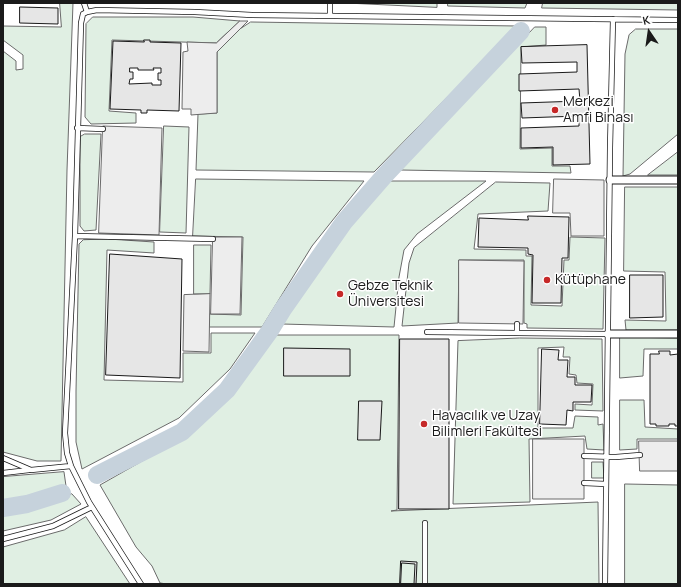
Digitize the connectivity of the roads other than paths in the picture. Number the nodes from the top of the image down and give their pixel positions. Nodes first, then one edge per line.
1 (84, 3) edge
2 (330, 3) edge
3 (87, 12) junction
4 (330, 15) junction
5 (613, 19) junction
6 (678, 20) edge
7 (78, 128) junction
8 (103, 129) dead end
9 (610, 180) junction
10 (678, 180) edge
11 (75, 236) junction
12 (213, 239) dead end
13 (517, 324) dead end
14 (427, 332) dead end
15 (517, 332) junction
16 (608, 334) junction
17 (678, 334) edge
18 (640, 455) dead end
19 (584, 456) dead end
20 (607, 456) junction
21 (3, 458) edge
22 (71, 466) junction
23 (31, 470) junction
24 (3, 473) edge
25 (584, 483) dead end
26 (606, 484) junction
27 (92, 507) junction
28 (425, 523) dead end
29 (3, 539) edge
30 (141, 584) edge
31 (425, 584) edge
32 (605, 584) edge

1 - 3 lane
2 - 4 lane
3 - 4 lane
3 - 7 lane
4 - 5 lane
5 - 6 lane
5 - 9 lane
7 - 8 lane
7 - 11 lane
9 - 10 street
9 - 16 lane
11 - 12 lane
11 - 22 lane
13 - 15 lane
14 - 15 lane
15 - 16 lane
16 - 17 street
16 - 20 lane
18 - 20 lane
19 - 20 lane
20 - 26 lane
21 - 23 lane
22 - 23 lane
22 - 27 lane
23 - 24 lane
25 - 26 lane
26 - 32 lane
27 - 29 lane
27 - 30 lane
28 - 31 lane

